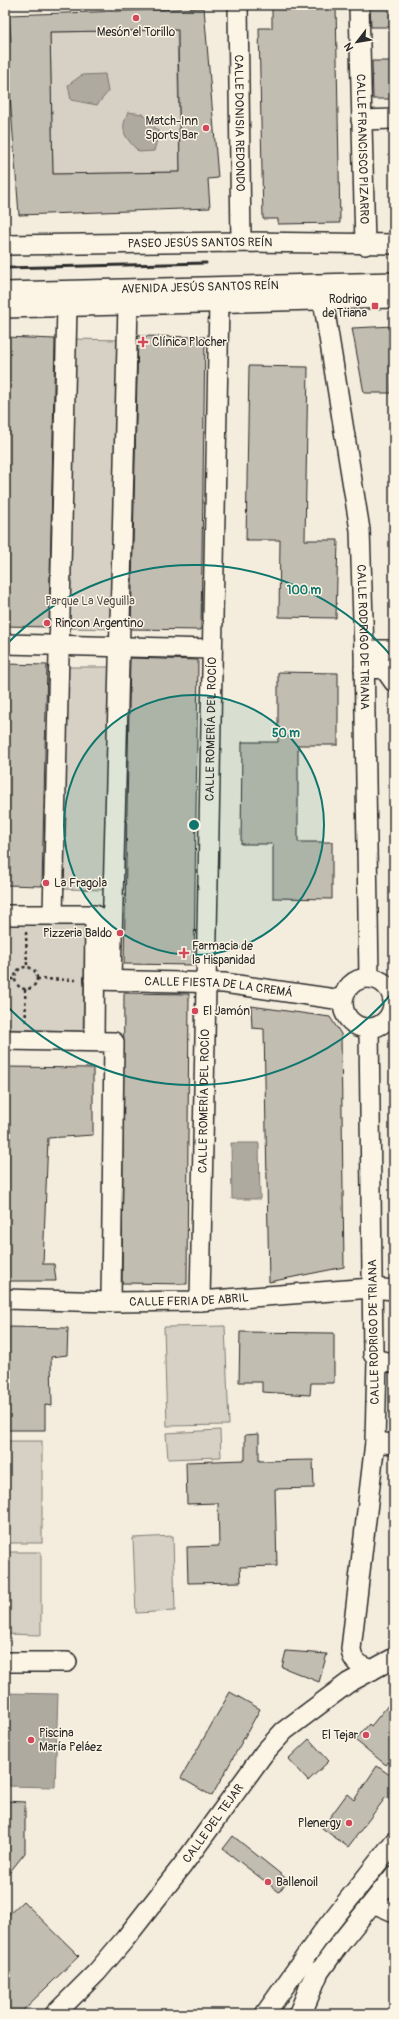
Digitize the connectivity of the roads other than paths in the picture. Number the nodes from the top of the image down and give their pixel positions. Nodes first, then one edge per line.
1 (238, 5) edge
2 (359, 5) edge
3 (394, 119) edge
4 (361, 120) junction
5 (241, 242) junction
6 (394, 244) edge
7 (5, 245) edge
8 (365, 245) junction
9 (394, 282) edge
10 (5, 292) edge
11 (394, 298) edge
12 (323, 300) junction
13 (219, 302) junction
14 (128, 305) junction
15 (67, 306) junction
16 (5, 308) edge
17 (5, 644) edge
18 (58, 645) junction
19 (119, 647) junction
20 (212, 649) junction
21 (364, 650) junction
22 (394, 650) edge
23 (364, 669) junction
24 (394, 682) edge
25 (5, 915) edge
26 (53, 916) junction
27 (369, 978) junction
28 (103, 980) junction
29 (205, 982) junction
30 (342, 1000) junction
31 (393, 1009) edge
32 (369, 1029) junction
33 (5, 1040) edge
34 (94, 1041) junction
35 (372, 1288) junction
36 (394, 1290) edge
37 (5, 1299) edge
38 (200, 1301) junction
39 (111, 1302) junction
40 (385, 1362) edge
41 (375, 1442) junction
42 (394, 1444) edge
43 (394, 1658) edge
44 (5, 1662) edge
45 (68, 1662) dead end
46 (372, 1670) junction
47 (394, 1842) edge
48 (394, 1876) edge
49 (373, 1903) junction
50 (394, 1912) edge
51 (317, 1973) junction
52 (55, 2014) edge
53 (264, 2014) edge
54 (290, 2014) edge
55 (300, 2014) edge

1 - 5 street, CALLE DONISIA REDONDO
2 - 4 street, CALLE FRANCISCO PIZARRO
3 - 4 street
4 - 8 street, CALLE FRANCISCO PIZARRO
5 - 7 street, PASEO JESÚS SANTOS REÍN
5 - 8 street, PASEO JESÚS SANTOS REÍN
6 - 8 street, PASEO JESÚS SANTOS REÍN
9 - 10 street, AVENIDA JESÚS SANTOS REÍN
11 - 12 street, AVENIDA JESÚS SANTOS REÍN
12 - 13 street, AVENIDA JESÚS SANTOS REÍN
12 - 21 street, CALLE RODRIGO DE TRIANA
13 - 14 street, AVENIDA JESÚS SANTOS REÍN
13 - 20 street, CALLE ROMERÍA DEL ROCÍO
14 - 15 street, AVENIDA JESÚS SANTOS REÍN
14 - 19 street
15 - 16 street, AVENIDA JESÚS SANTOS REÍN
15 - 18 street
17 - 18 street
18 - 19 street
18 - 26 street
19 - 20 street
19 - 28 street
20 - 29 street, CALLE ROMERÍA DEL ROCÍO
21 - 22 street
21 - 23 street, CALLE RODRIGO DE TRIANA
23 - 24 street
23 - 27 street, CALLE RODRIGO DE TRIANA
25 - 26 street
26 - 28 street
27 - 30 street
27 - 31 street
28 - 29 street, CALLE FIESTA DE LA CREMÁ
28 - 34 street
29 - 30 street, CALLE FIESTA DE LA CREMÁ
29 - 38 street, CALLE ROMERÍA DEL ROCÍO
30 - 32 street
31 - 32 street
32 - 35 street, CALLE RODRIGO DE TRIANA
33 - 34 street
34 - 39 street
35 - 36 street, CALLE FERIA DE ABRIL
35 - 38 street, CALLE FERIA DE ABRIL
35 - 40 street, CALLE RODRIGO DE TRIANA
37 - 39 street, CALLE FERIA DE ABRIL
38 - 39 street, CALLE FERIA DE ABRIL
40 - 41 street, CALLE RODRIGO DE TRIANA
41 - 42 street
41 - 46 street, CALLE RODRIGO DE TRIANA
43 - 46 street, CALLE DEL TEJAR
44 - 45 street
46 - 52 street, CALLE DEL TEJAR
47 - 53 street
48 - 49 street
49 - 50 street
49 - 51 street
51 - 54 street
51 - 55 highway

